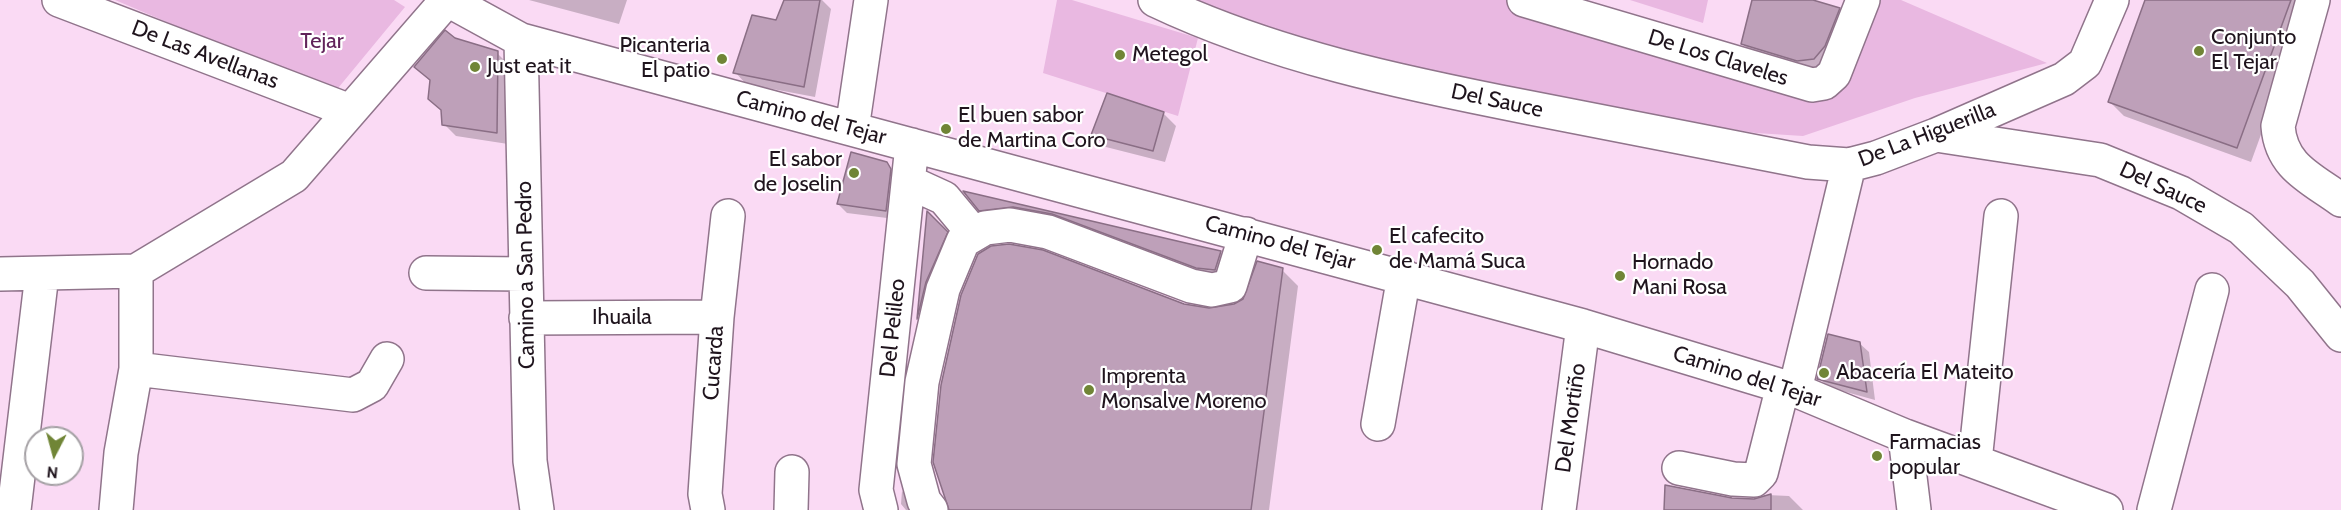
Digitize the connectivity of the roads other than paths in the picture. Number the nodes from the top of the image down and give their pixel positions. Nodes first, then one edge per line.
1 (60, 0) edge
2 (448, 0) edge
3 (870, 0) edge
4 (1155, 0) edge
5 (1524, 0) edge
6 (1863, 0) edge
7 (2112, 0) edge
8 (2313, 0) edge
9 (521, 40) junction
10 (350, 111) junction
11 (852, 129) junction
12 (1936, 135) junction
13 (912, 146) junction
14 (1849, 165) junction
15 (909, 182) junction
16 (2341, 200) edge
17 (728, 216) dead end
18 (2001, 216) dead end
19 (974, 234) junction
20 (1246, 234) junction
21 (136, 271) junction
22 (426, 273) dead end
23 (0, 274) edge
24 (42, 274) junction
25 (525, 274) junction
26 (1404, 276) junction
27 (2212, 290) dead end
28 (717, 317) junction
29 (526, 318) junction
30 (1584, 326) junction
31 (2341, 335) edge
32 (387, 359) dead end
33 (136, 369) junction
34 (1789, 388) junction
35 (1378, 424) dead end
36 (1905, 436) junction
37 (1975, 461) junction
38 (1679, 468) dead end
39 (792, 472) dead end
40 (14, 510) edge
41 (116, 510) edge
42 (537, 510) edge
43 (708, 510) edge
44 (791, 510) edge
45 (881, 510) edge
46 (931, 510) edge
47 (1559, 510) edge
48 (1914, 510) edge
49 (2106, 510) edge
50 (2154, 510) edge

1 - 10 street, De Las Avellanas
2 - 9 street, Camino del Tejar
2 - 10 street
3 - 11 street
4 - 14 street, Del Sauce
5 - 6 street, De Los Claveles
7 - 12 street, De La Higuerilla
8 - 16 street
9 - 11 street, Camino del Tejar
9 - 25 street, Camino a San Pedro
10 - 21 street
11 - 13 street, Camino del Tejar
12 - 14 street, De La Higuerilla
12 - 31 street, Del Sauce
13 - 15 street, Del Pelileo
13 - 20 street, Camino del Tejar
14 - 34 street, De La Higuerilla
15 - 19 street
15 - 45 street, Del Pelileo
17 - 28 street, Cucarda
18 - 37 street
19 - 20 street
19 - 46 street
20 - 26 street, Camino del Tejar
21 - 24 street
21 - 33 street
22 - 25 street
23 - 24 street
24 - 40 street
25 - 29 street, Camino a San Pedro
26 - 30 street, Camino del Tejar
26 - 35 street
27 - 50 street
28 - 29 street, Ihuaila
28 - 43 street, Cucarda
29 - 42 street, Camino a San Pedro
30 - 34 street, Camino del Tejar
30 - 47 street, Del Mortiño
32 - 33 street
33 - 41 street
34 - 36 street, Camino del Tejar
34 - 38 street, De La Higuerilla
36 - 37 street, Camino del Tejar
36 - 48 street
37 - 49 street, Camino del Tejar
39 - 44 street

